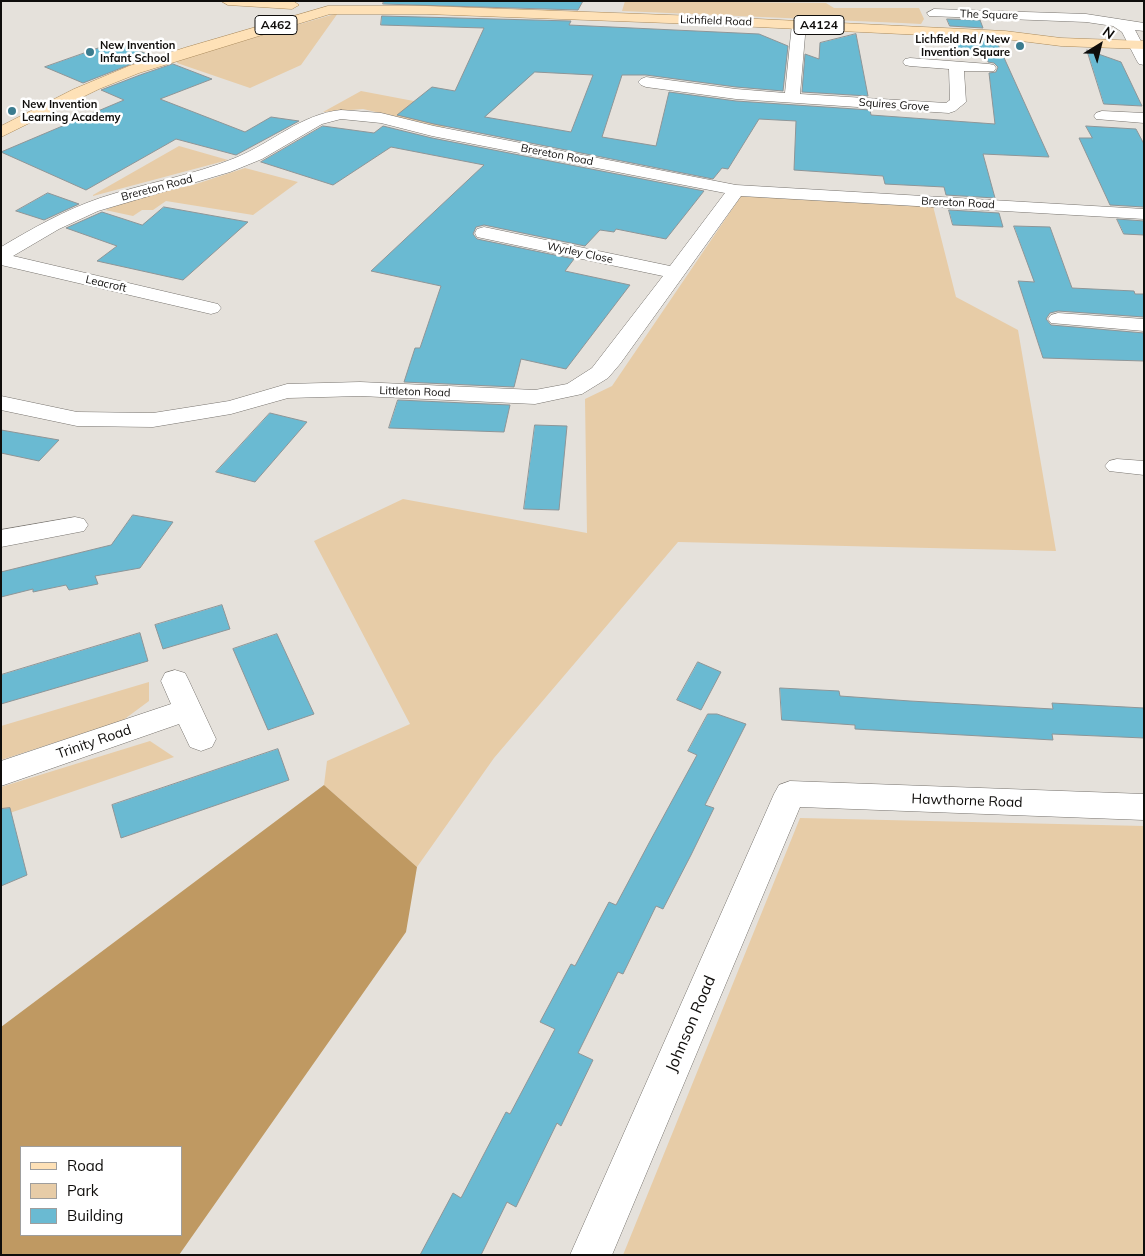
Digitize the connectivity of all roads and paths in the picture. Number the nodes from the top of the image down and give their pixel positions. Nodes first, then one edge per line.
1 (228, 1) edge
2 (351, 1) edge
3 (365, 1) edge
4 (292, 4) edge
5 (931, 7) edge
6 (329, 10) junction
7 (426, 10) junction
8 (1116, 22) junction
9 (799, 24) junction
10 (1144, 28) edge
11 (942, 31) junction
12 (225, 39) junction
13 (1138, 40) edge
14 (1144, 61) edge
15 (910, 62) dead end
16 (956, 66) junction
17 (989, 68) dead end
18 (641, 97) dead end
19 (792, 98) junction
20 (1102, 116) dead end
21 (1144, 118) edge
22 (1, 132) edge
23 (736, 190) junction
24 (1144, 214) edge
25 (484, 233) dead end
26 (1, 255) edge
27 (1, 259) edge
28 (676, 273) junction
29 (211, 308) dead end
30 (1058, 319) dead end
31 (1144, 324) edge
32 (1, 403) edge
33 (1117, 466) dead end
34 (1144, 468) edge
35 (75, 525) dead end
36 (1, 539) edge
37 (175, 681) dead end
38 (186, 710) junction
39 (200, 739) dead end
40 (1, 774) edge
41 (790, 794) joint
42 (1144, 807) edge
43 (591, 1255) edge

1 - 4 main road
2 - 6 main road
3 - 7 main road, Lichfield Road / A4124
4 - 6 main road
4 - 12 main road, A462
5 - 8 street, The Square
5 - 11 street
6 - 7 main road, Lichfield Road / A4124
6 - 12 main road, A462
7 - 9 main road, Lichfield Road / A4124
8 - 10 street, The Square
8 - 13 street
9 - 11 main road, Lichfield Road / A4124
9 - 19 street
11 - 13 main road, Lichfield Road / A4124
12 - 22 main road, A462
13 - 14 street
15 - 16 street
16 - 17 street
16 - 19 street, Squires Grove
18 - 19 street, Squires Grove
20 - 21 street
23 - 24 street, Brereton Road
23 - 26 street, Brereton Road
23 - 28 street, Littleton Road
25 - 28 street, Wyrley Close
27 - 29 street, Leacroft
28 - 32 street, Littleton Road
30 - 31 street
33 - 34 street
35 - 36 street
37 - 38 street
38 - 39 street
38 - 40 street, Trinity Road
41 - 42 street, Hawthorne Road
41 - 43 street, Johnson Road

